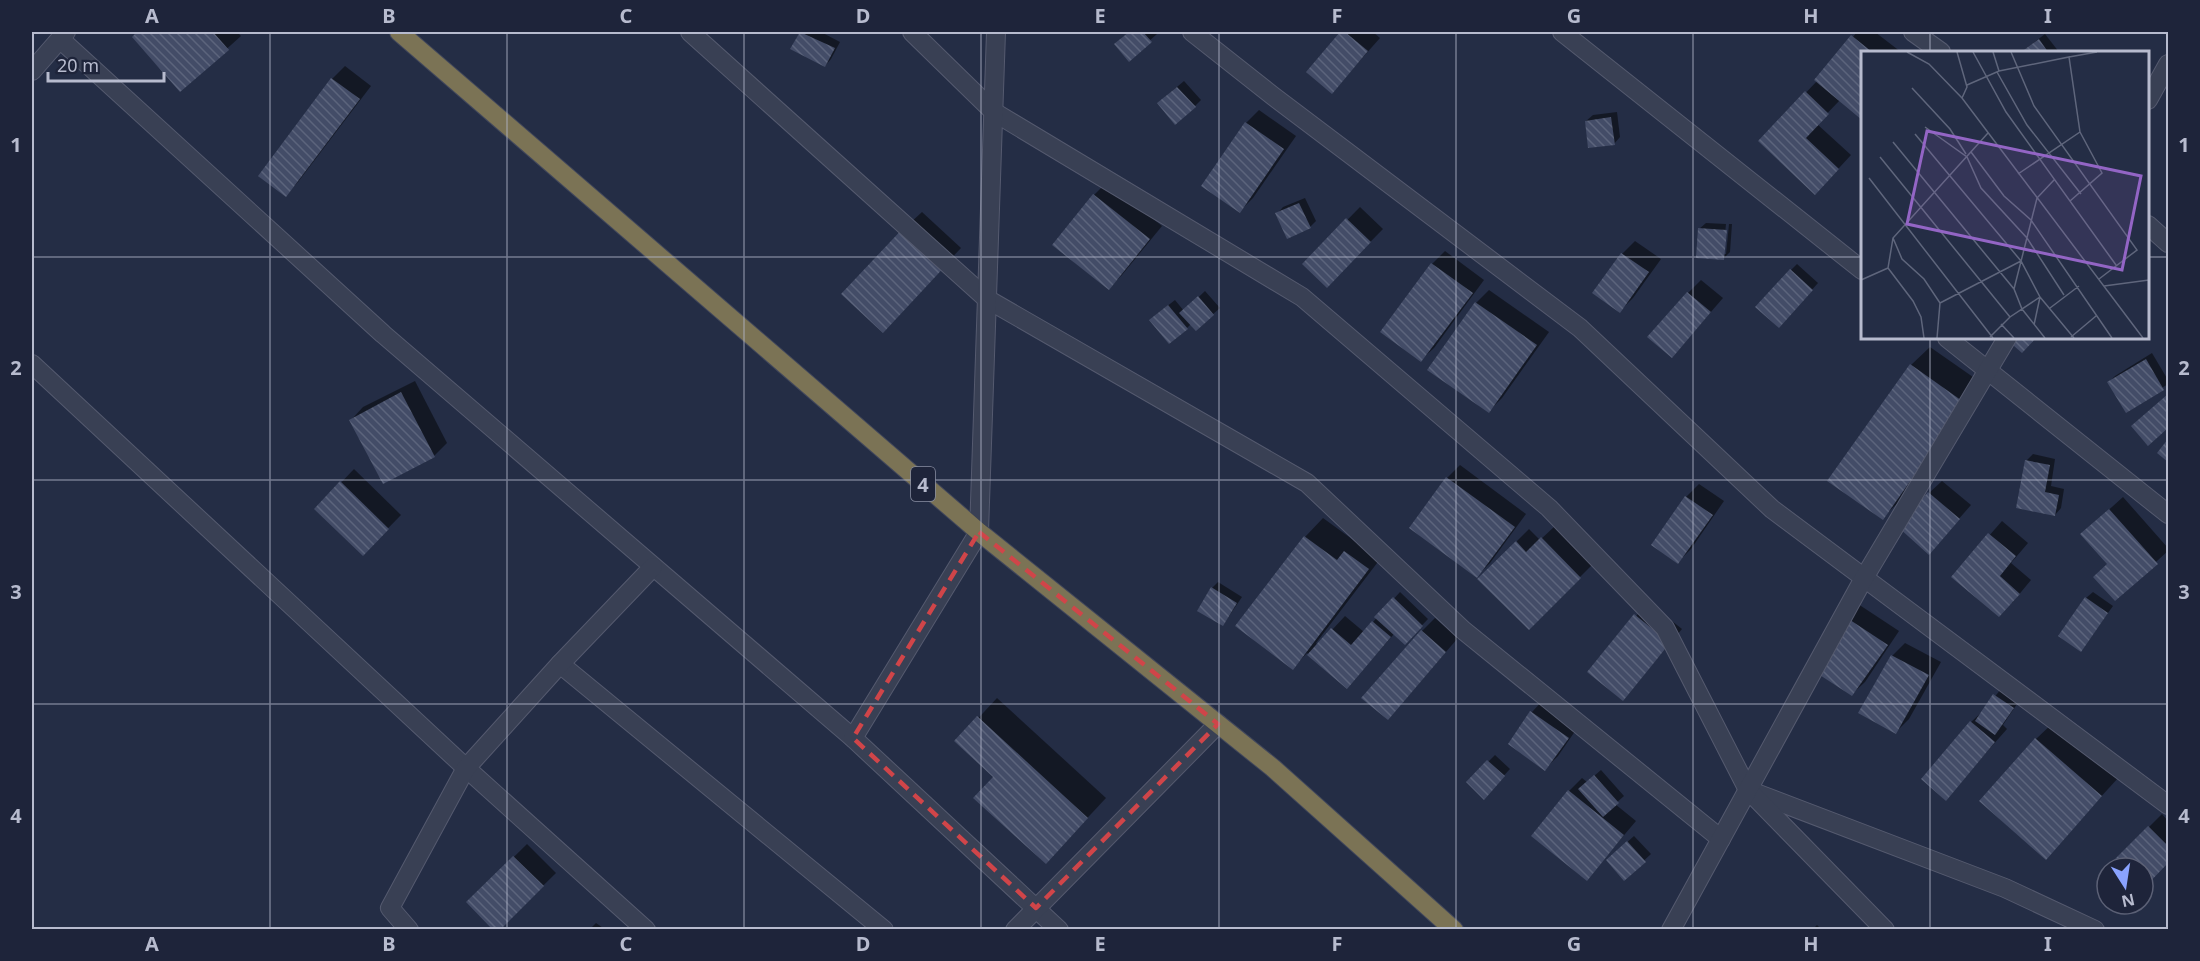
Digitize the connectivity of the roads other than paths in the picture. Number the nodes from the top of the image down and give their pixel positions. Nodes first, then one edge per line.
1 (399, 32) edge
2 (690, 32) edge
3 (912, 32) edge
4 (996, 32) edge
5 (1192, 32) edge
6 (1562, 32) edge
7 (1913, 32) edge
8 (63, 35) edge
9 (1940, 51) edge
10 (2169, 64) edge
11 (32, 71) edge
12 (2149, 98) edge
13 (994, 112) junction
14 (2149, 226) edge
15 (2169, 243) edge
16 (1861, 268) edge
17 (987, 299) junction
18 (1948, 339) edge
19 (2006, 339) edge
20 (32, 364) edge
21 (1988, 370) junction
22 (2169, 514) edge
23 (979, 532) junction
24 (653, 567) junction
25 (1864, 578) junction
26 (560, 664) junction
27 (1218, 724) junction
28 (853, 738) junction
29 (466, 768) junction
30 (1748, 790) junction
31 (2169, 805) edge
32 (1721, 838) junction
33 (1036, 908) junction
34 (409, 930) edge
35 (646, 930) edge
36 (884, 930) edge
37 (1015, 930) edge
38 (1059, 930) edge
39 (1454, 930) edge
40 (1671, 930) edge
41 (1885, 930) edge
42 (2095, 930) edge

1 - 23 highway, 4
2 - 17 street
3 - 13 street
4 - 13 street
5 - 25 street
6 - 16 street
7 - 9 street
8 - 11 street
8 - 24 street
10 - 12 street
13 - 17 street
13 - 30 street
14 - 15 street
17 - 23 street
17 - 32 street
18 - 21 street
19 - 21 street
20 - 29 street
21 - 22 street
21 - 25 street
23 - 27 highway, 4
23 - 28 street
24 - 26 street
24 - 28 street
25 - 30 street
25 - 31 street
26 - 29 street
26 - 36 street
27 - 33 street
27 - 39 highway, 4
28 - 33 street
29 - 34 street
29 - 35 street
30 - 32 street
30 - 41 street
30 - 42 street
32 - 40 street
33 - 37 street
33 - 38 street

